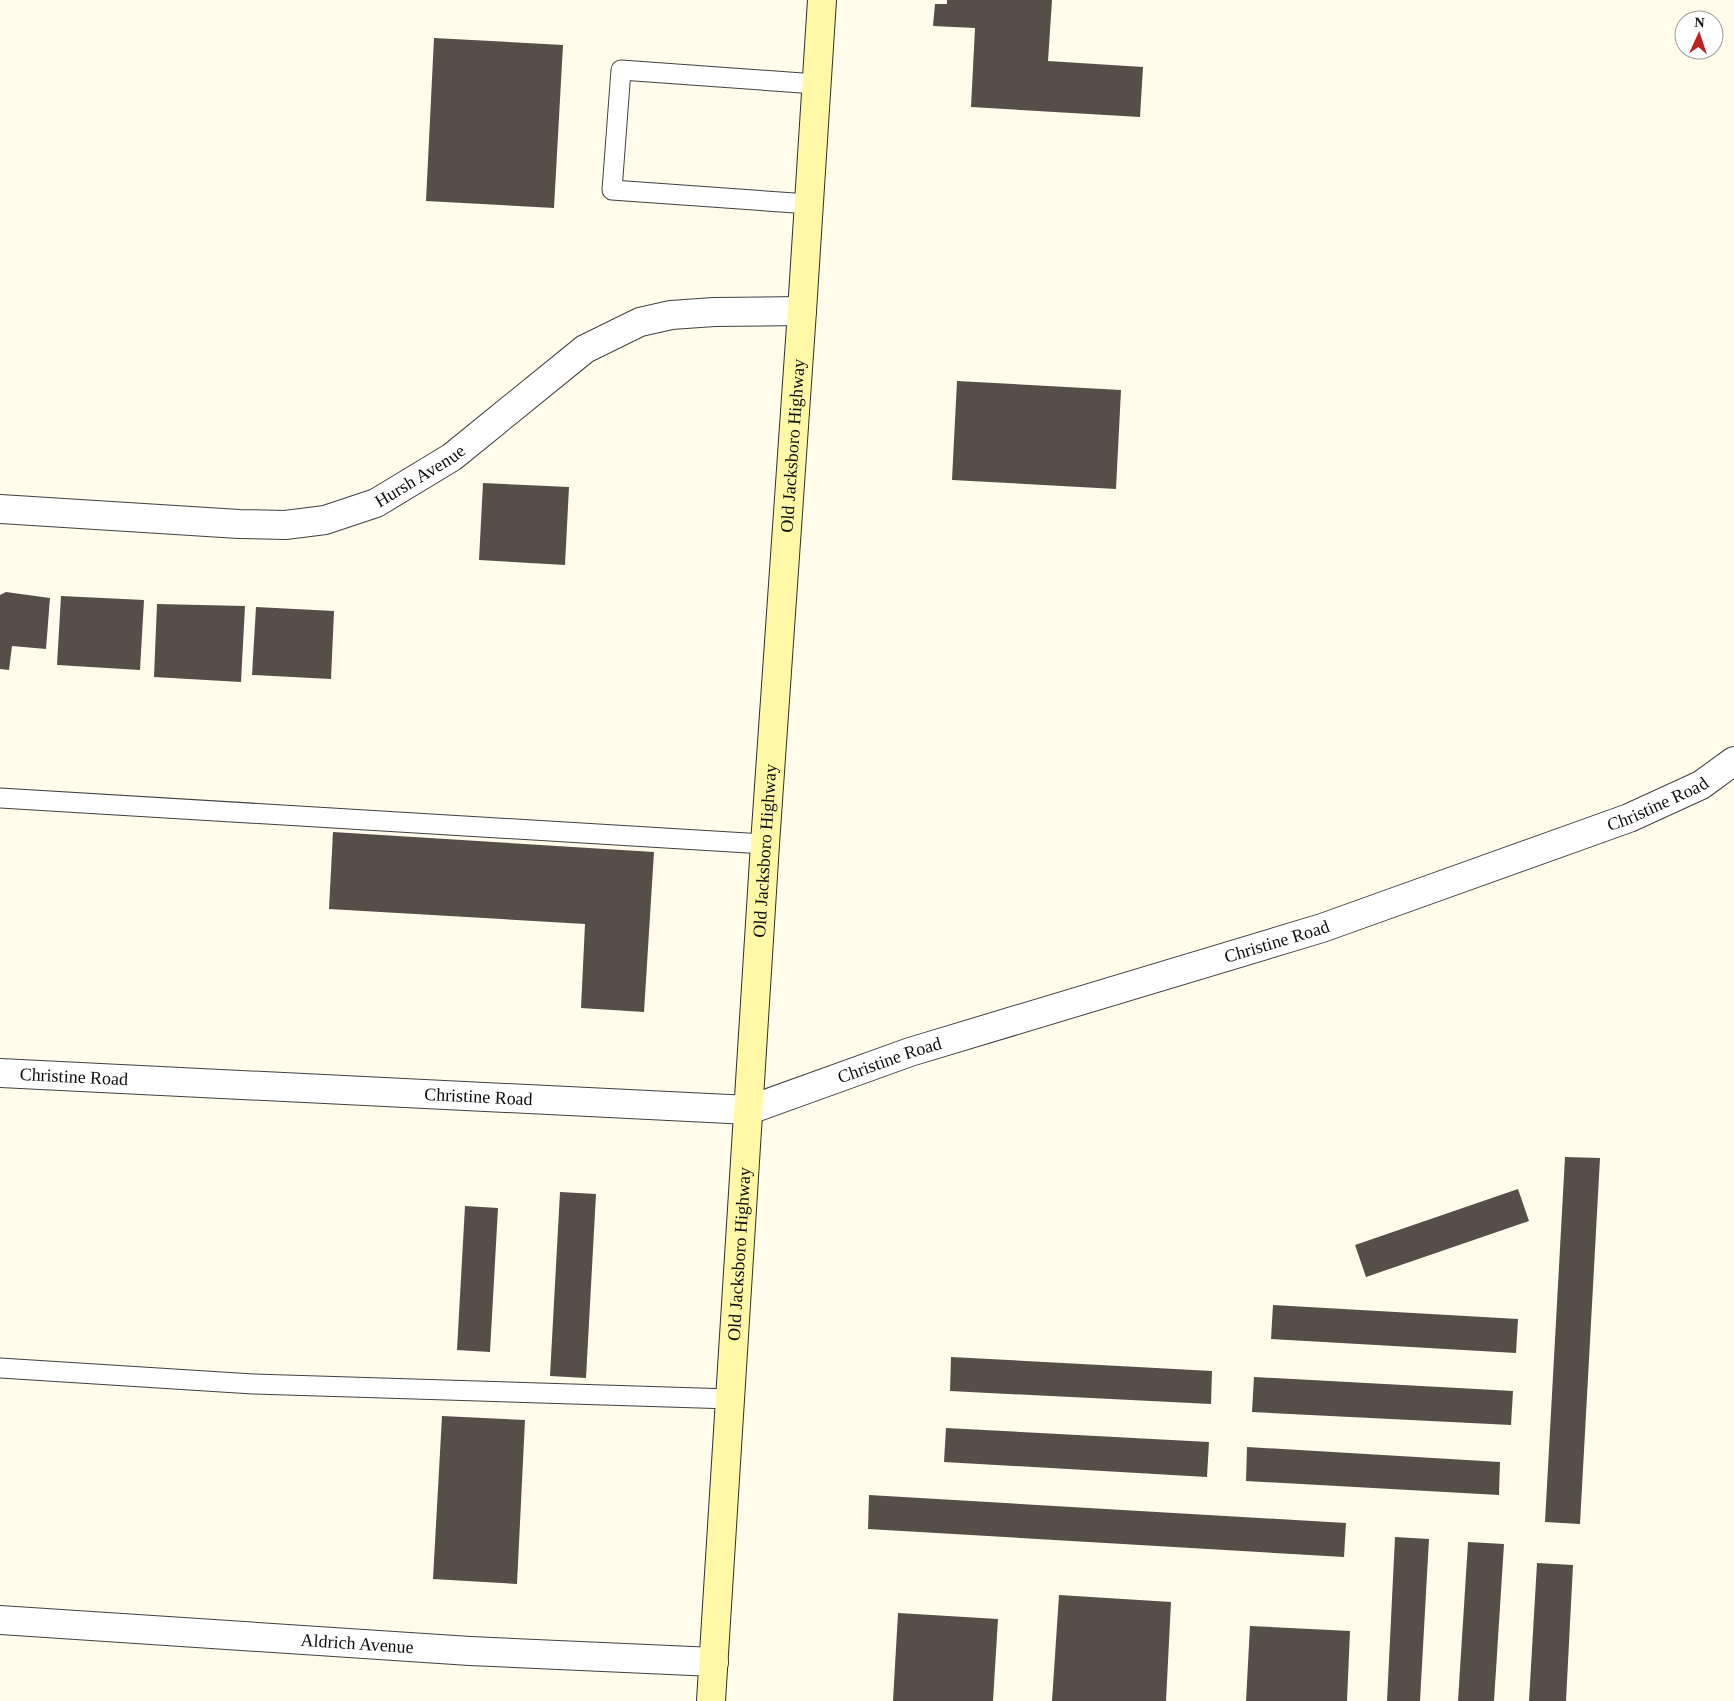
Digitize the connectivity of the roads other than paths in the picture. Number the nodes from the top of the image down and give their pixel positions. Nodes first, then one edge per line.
1 (822, 0) edge
2 (816, 84) junction
3 (809, 204) junction
4 (802, 311) junction
5 (0, 509) edge
6 (1734, 761) edge
7 (0, 798) edge
8 (765, 844) junction
9 (0, 1073) edge
10 (749, 1110) junction
11 (0, 1368) edge
12 (731, 1399) junction
13 (0, 1620) edge
14 (714, 1662) junction
15 (711, 1701) edge

1 - 2 main road, Old Jacksboro Highway
2 - 3 main road, Old Jacksboro Highway
2 - 3 lane
3 - 4 main road, Old Jacksboro Highway
4 - 5 street, Hursh Avenue
4 - 8 main road, Old Jacksboro Highway
6 - 10 street, Christine Road
7 - 8 lane
8 - 10 main road, Old Jacksboro Highway
9 - 10 street, Christine Road
10 - 12 main road, Old Jacksboro Highway
11 - 12 lane
12 - 14 main road, Old Jacksboro Highway
13 - 14 street, Aldrich Avenue
14 - 15 main road, Old Jacksboro Highway

